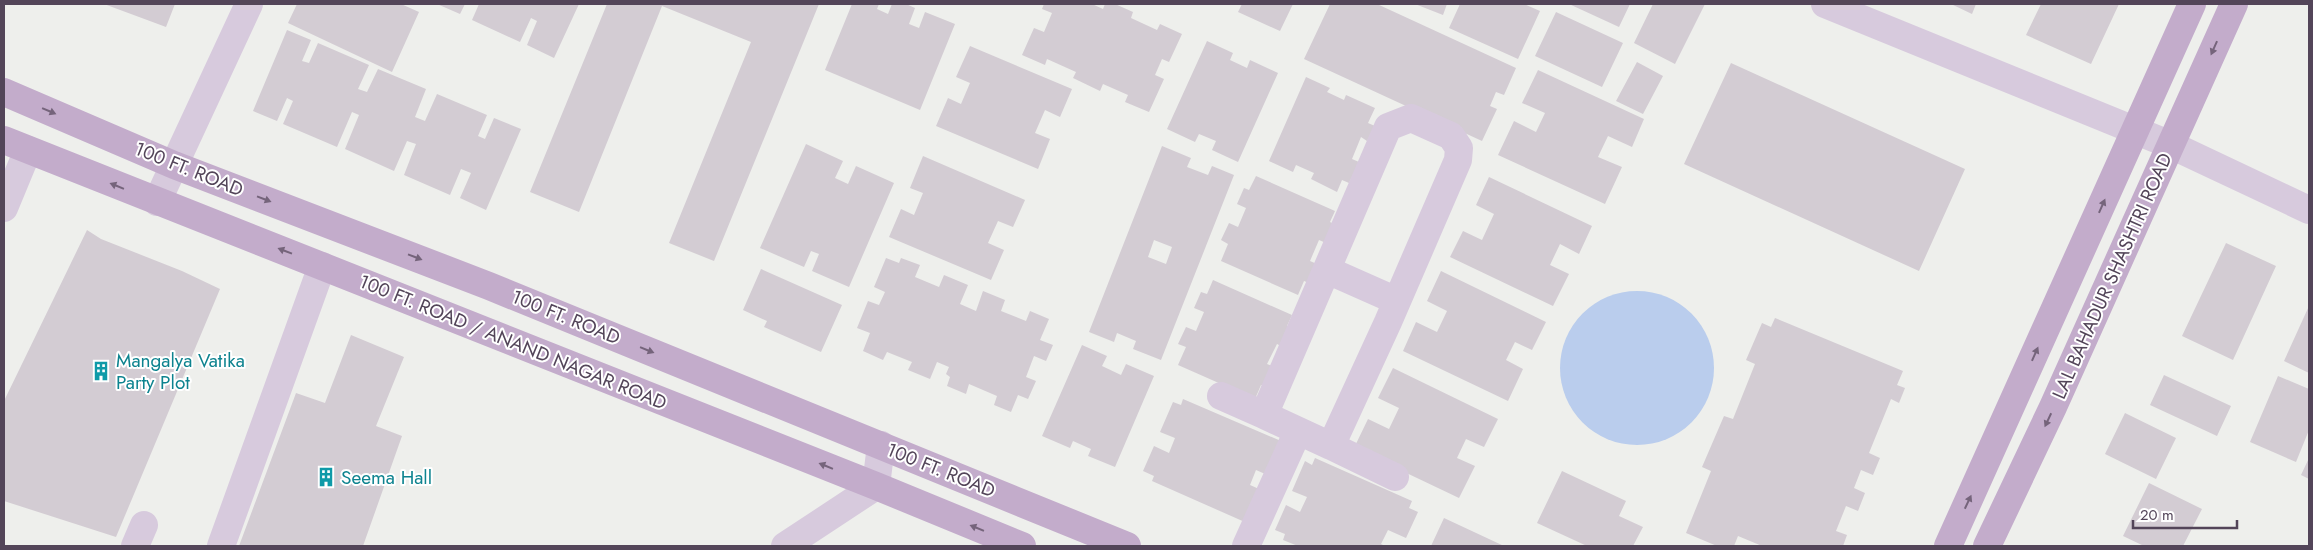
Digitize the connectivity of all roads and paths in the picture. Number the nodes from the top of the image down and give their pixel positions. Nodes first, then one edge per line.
1 (248, 4) edge
2 (1825, 4) edge
3 (2192, 4) edge
4 (2234, 4) edge
5 (4, 92) edge
6 (2135, 132) junction
7 (16, 145) edge
8 (2171, 145) junction
9 (174, 165) junction
10 (157, 202) junction
11 (4, 208) edge
12 (2309, 210) edge
13 (322, 266) junction
14 (1328, 270) junction
15 (1397, 301) junction
16 (1221, 396) dead end
17 (1264, 415) junction
18 (1298, 431) junction
19 (881, 446) junction
20 (1331, 446) junction
21 (1395, 477) dead end
22 (876, 486) junction
23 (222, 546) edge
24 (785, 546) edge
25 (1022, 546) edge
26 (1127, 546) edge
27 (1246, 546) edge
28 (1948, 546) edge
29 (1988, 546) edge

1 - 9 street
2 - 6 street
3 - 6 main road
4 -> 8 main road, LAL BAHADUR SHASHTRI ROAD
5 -> 9 main road, 100 FT. ROAD
6 - 8 street
28 -> 6 main road
10 -> 7 main road, 100 FT. ROAD / ANAND NAGAR ROAD
7 - 11 street
8 - 12 street
8 -> 29 main road, LAL BAHADUR SHASHTRI ROAD
9 - 10 street
9 -> 19 main road, 100 FT. ROAD
13 -> 10 main road, 100 FT. ROAD / ANAND NAGAR ROAD
22 -> 13 main road, 100 FT. ROAD / ANAND NAGAR ROAD
13 - 23 street
14 - 15 street
14 - 15 street
14 - 17 street
15 - 20 street
16 - 17 street
17 - 18 street
18 - 20 street
18 - 27 street
19 - 22 street
19 - 26 main road, 100 FT. ROAD
20 - 21 street
22 - 24 street
25 -> 22 main road, 100 FT. ROAD / ANAND NAGAR ROAD

